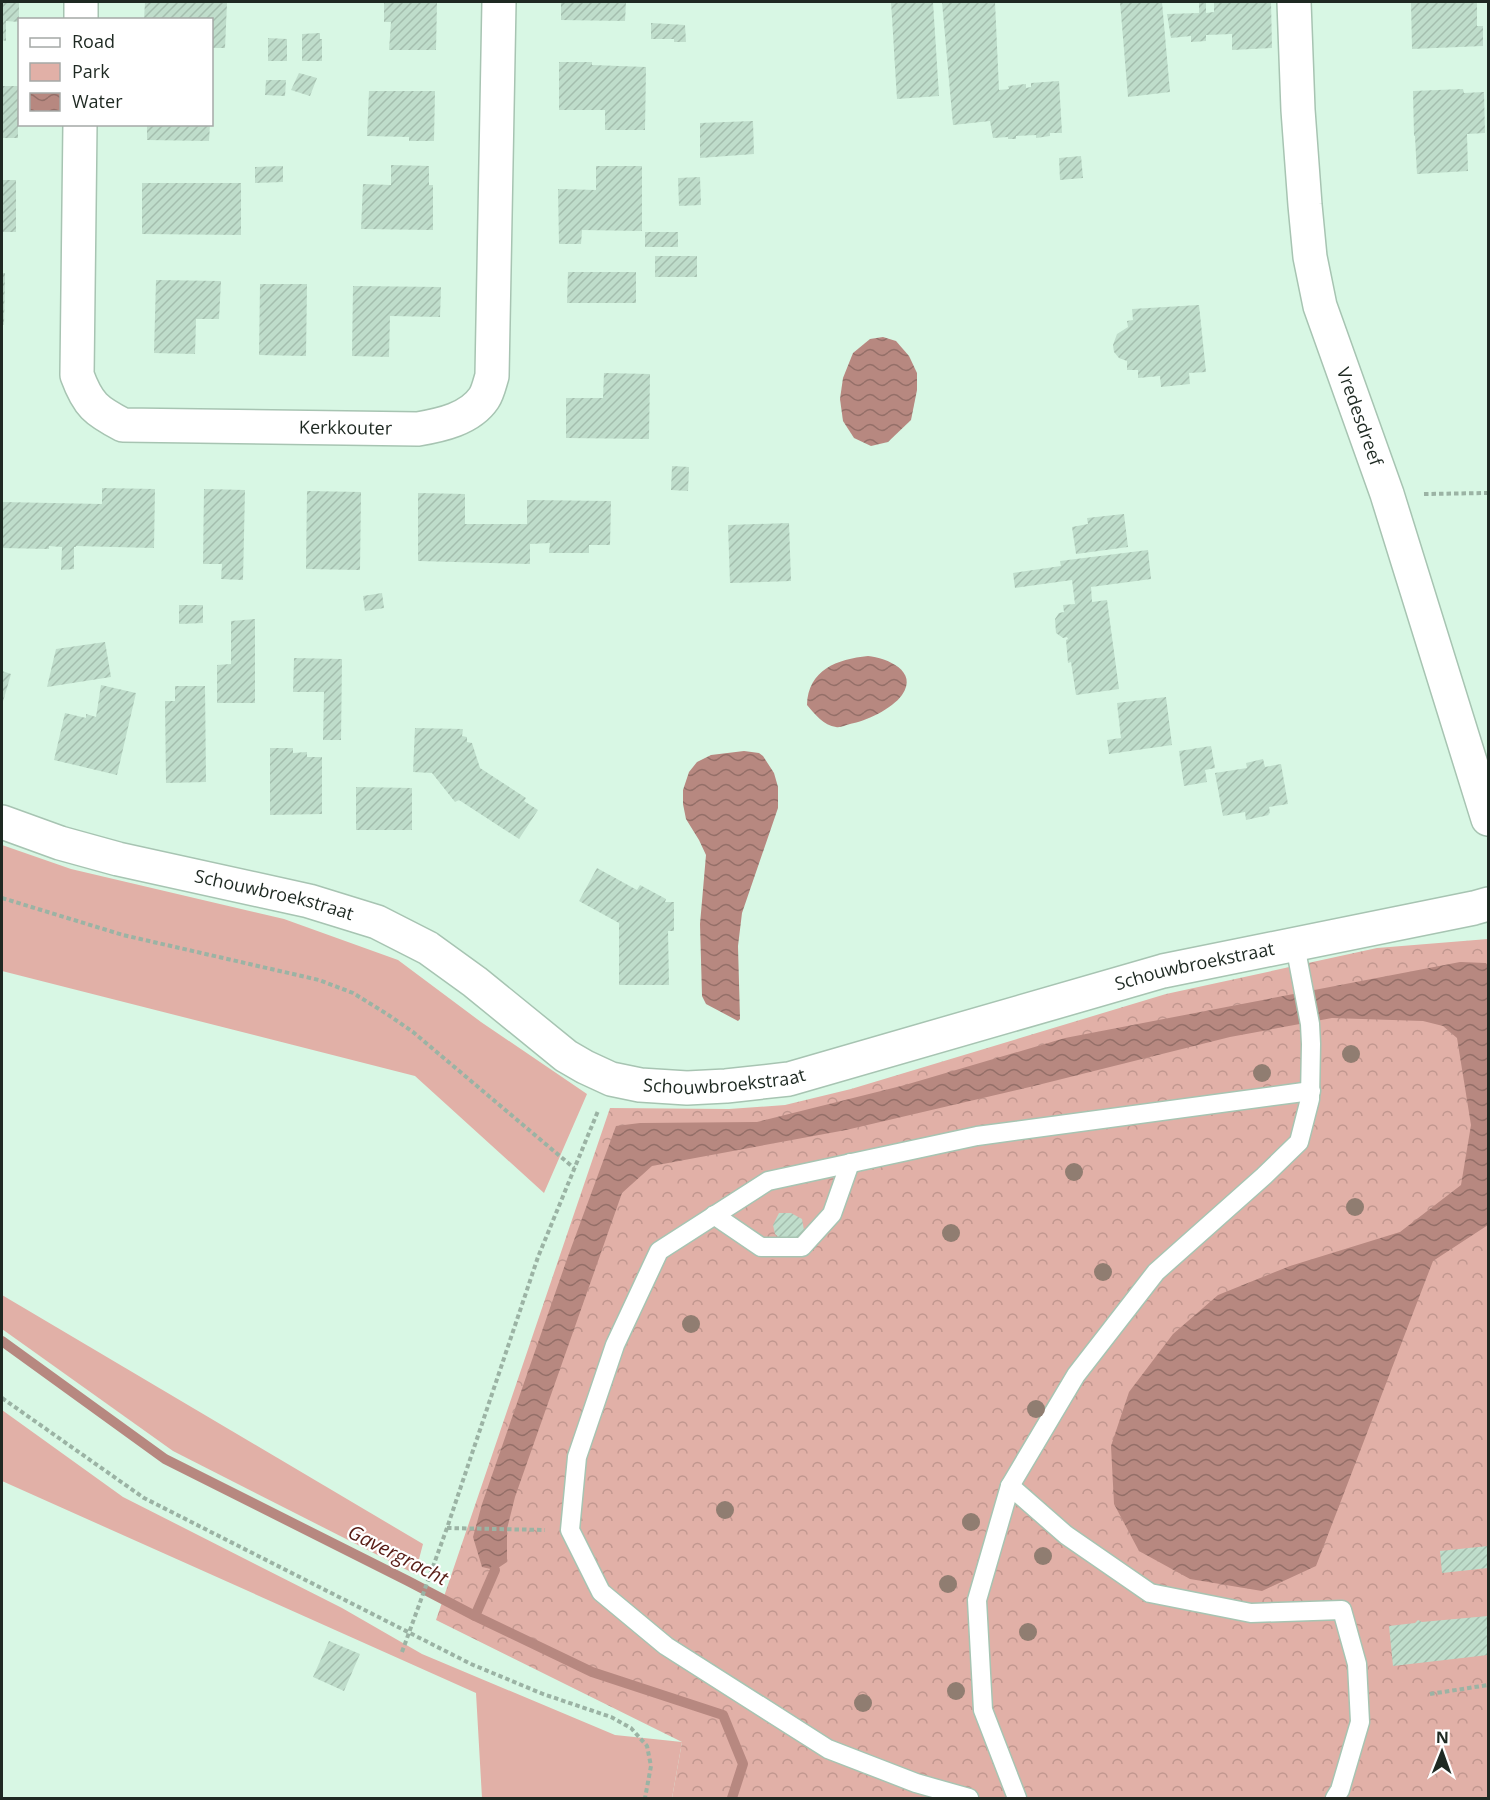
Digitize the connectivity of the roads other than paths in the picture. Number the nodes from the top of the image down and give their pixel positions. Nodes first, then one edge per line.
1 (81, 2) edge
2 (499, 2) edge
3 (1294, 2) edge
4 (81, 18) edge
5 (80, 126) edge
6 (1488, 819) edge
7 (2, 822) edge
8 (1488, 904) edge
9 (1295, 945) junction
10 (1311, 1091) junction
11 (850, 1163) junction
12 (714, 1215) junction
13 (1010, 1486) junction
14 (969, 1798) edge
15 (1017, 1798) edge
16 (1335, 1798) edge

1 - 4 street
2 - 5 street, Kerkkouter
3 - 6 street, Vredesdreef
7 - 9 street, Schouwbroekstraat
8 - 9 street, Schouwbroekstraat
9 - 10 lane
10 - 11 lane
10 - 13 lane
11 - 12 lane
11 - 12 lane
12 - 14 lane
13 - 15 lane
13 - 16 lane

